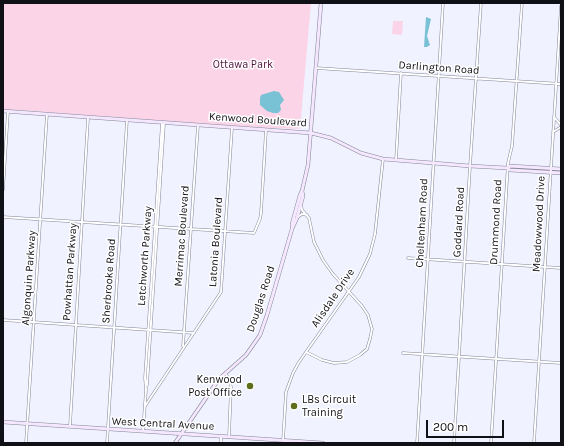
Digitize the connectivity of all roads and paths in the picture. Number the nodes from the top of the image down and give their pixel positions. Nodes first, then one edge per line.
1 (321, 3) edge
2 (443, 3) edge
3 (481, 3) edge
4 (522, 3) edge
5 (561, 6) edge
6 (316, 68) junction
7 (401, 73) junction
8 (439, 76) junction
9 (476, 78) junction
10 (516, 81) junction
11 (556, 84) junction
12 (561, 84) edge
13 (3, 111) edge
14 (8, 111) junction
15 (47, 114) junction
16 (554, 116) junction
17 (88, 118) junction
18 (127, 120) junction
19 (163, 123) junction
20 (198, 125) junction
21 (561, 126) edge
22 (232, 128) junction
23 (266, 130) junction
24 (311, 133) junction
25 (553, 133) junction
26 (383, 159) junction
27 (396, 160) junction
28 (433, 163) junction
29 (470, 166) junction
30 (507, 168) junction
31 (561, 169) edge
32 (550, 170) junction
33 (561, 173) edge
34 (3, 190) edge
35 (302, 191) junction
36 (301, 203) junction
37 (308, 216) junction
38 (3, 218) edge
39 (297, 218) junction
40 (40, 220) junction
41 (82, 223) junction
42 (121, 226) junction
43 (156, 228) junction
44 (292, 229) junction
45 (191, 230) junction
46 (225, 232) junction
47 (408, 258) dead end
48 (428, 259) junction
49 (464, 262) junction
50 (502, 264) junction
51 (544, 267) junction
52 (561, 268) edge
53 (350, 291) junction
54 (3, 320) edge
55 (34, 322) junction
56 (75, 324) junction
57 (114, 327) junction
58 (150, 329) junction
59 (184, 332) junction
60 (194, 333) junction
61 (183, 348) junction
62 (306, 352) junction
63 (403, 353) dead end
64 (422, 354) junction
65 (459, 356) junction
66 (496, 359) junction
67 (539, 361) junction
68 (561, 363) edge
69 (226, 372) junction
70 (145, 407) junction
71 (3, 422) edge
72 (27, 424) junction
73 (70, 427) junction
74 (108, 430) junction
75 (143, 432) junction
76 (181, 434) junction
77 (221, 436) junction
78 (229, 437) junction
79 (261, 441) edge
80 (283, 441) junction
81 (26, 443) edge
82 (107, 443) edge
83 (175, 443) edge
84 (221, 443) edge
85 (323, 443) edge
86 (417, 443) edge
87 (454, 443) edge
88 (491, 443) edge
89 (534, 443) edge

1 - 6 street, Douglas Road
2 - 8 street, Cheltenham Road
3 - 9 street, Goddard Road
4 - 10 street, Drummond Road
5 - 11 street, Meadowwood Drive
6 - 7 street, Darlington Road
6 - 24 street, Douglas Road
7 - 8 street, Darlington Road
7 - 27 street
8 - 9 street, Darlington Road
8 - 28 street, Cheltenham Road
9 - 10 street, Darlington Road
9 - 29 street, Goddard Road
10 - 11 street, Darlington Road
10 - 30 street, Drummond Road
11 - 12 street, Darlington Road
11 - 16 street, Meadowwood Drive
13 - 14 street, Kenwood Boulevard
14 - 15 street, Kenwood Boulevard
14 - 34 street
15 - 17 street, Kenwood Boulevard
15 - 40 street, Algonquin Parkway
16 - 21 street
16 - 25 street, Meadowwood Drive
17 - 18 street, Kenwood Boulevard
17 - 41 street, Powhattan Parkway
18 - 19 street, Kenwood Boulevard
18 - 42 street, Sherbrooke Road
19 - 20 street, Kenwood Boulevard
19 - 43 street, Letchworth Parkway
20 - 22 street, Kenwood Boulevard
20 - 45 street, Merrimac Boulevard
21 - 25 street
22 - 23 street, Kenwood Boulevard
22 - 46 street, Latonia Boulevard
23 - 24 street, Kenwood Boulevard
23 - 46 street
24 - 26 street, Kenwood Boulevard
24 - 35 street, Douglas Road
25 - 32 street, Meadowwood Drive
26 - 27 street, Kenwood Boulevard
26 - 53 street, Alisdale Drive
27 - 28 street, Kenwood Boulevard
28 - 29 street, Kenwood Boulevard
28 - 48 street, Cheltenham Road
29 - 30 street, Kenwood Boulevard
29 - 49 street, Goddard Road
30 - 32 street, Kenwood Boulevard
30 - 50 street, Drummond Road
31 - 32 street, Kenwood Boulevard
32 - 33 street, Kenwood Boulevard
32 - 51 street, Meadowwood Drive
35 - 36 street, Douglas Road
35 - 44 street, Douglas Road
36 - 37 street
36 - 39 street, Douglas Road
37 - 39 street
37 - 53 street
38 - 40 street
39 - 44 street, Douglas Road
40 - 41 street
40 - 55 street, Algonquin Parkway
41 - 42 street
41 - 56 street, Powhattan Parkway
42 - 43 street
42 - 57 street, Sherbrooke Road
43 - 45 street
43 - 58 street, Letchworth Parkway
44 - 69 street, Douglas Road
45 - 46 street
45 - 59 street, Merrimac Boulevard
46 - 60 street, Latonia Boulevard
47 - 48 street
48 - 49 street
48 - 64 street, Cheltenham Road
49 - 50 street
49 - 65 street, Goddard Road
50 - 51 street
50 - 66 street, Drummond Road
51 - 52 street
51 - 67 street, Meadowwood Drive
53 - 62 street, Alisdale Drive
53 - 62 street
54 - 55 street
55 - 56 street
55 - 72 street, Algonquin Parkway
56 - 57 street
56 - 73 street, Powhattan Parkway
57 - 58 street
57 - 74 street, Sherbrooke Road
58 - 59 street
58 - 70 street, Letchworth Parkway
59 - 60 street
59 - 61 street, Merrimac Boulevard
60 - 61 street, Latonia Boulevard
61 - 70 street, Latonia Boulevard
62 - 80 street, Alisdale Drive
63 - 64 street
64 - 65 street
64 - 86 street, Cheltenham Road
65 - 66 street
65 - 87 street, Goddard Road
66 - 67 street
66 - 88 street, Drummond Road
67 - 68 street
67 - 89 street, Meadowwood Drive
69 - 76 street, Douglas Road
69 - 78 street
70 - 75 street, Letchworth Parkway
71 - 72 street, West Central Avenue
72 - 73 street, West Central Avenue
72 - 81 street, Algonquin Parkway
73 - 74 street, West Central Avenue
74 - 75 street, West Central Avenue
74 - 82 street, Sherbrooke Road
75 - 76 street, West Central Avenue
76 - 77 street, West Central Avenue
76 - 83 street, Douglas Road
77 - 78 street, West Central Avenue
77 - 84 street
78 - 79 street, West Central Avenue
79 - 80 street, West Central Avenue
80 - 85 street, West Central Avenue

